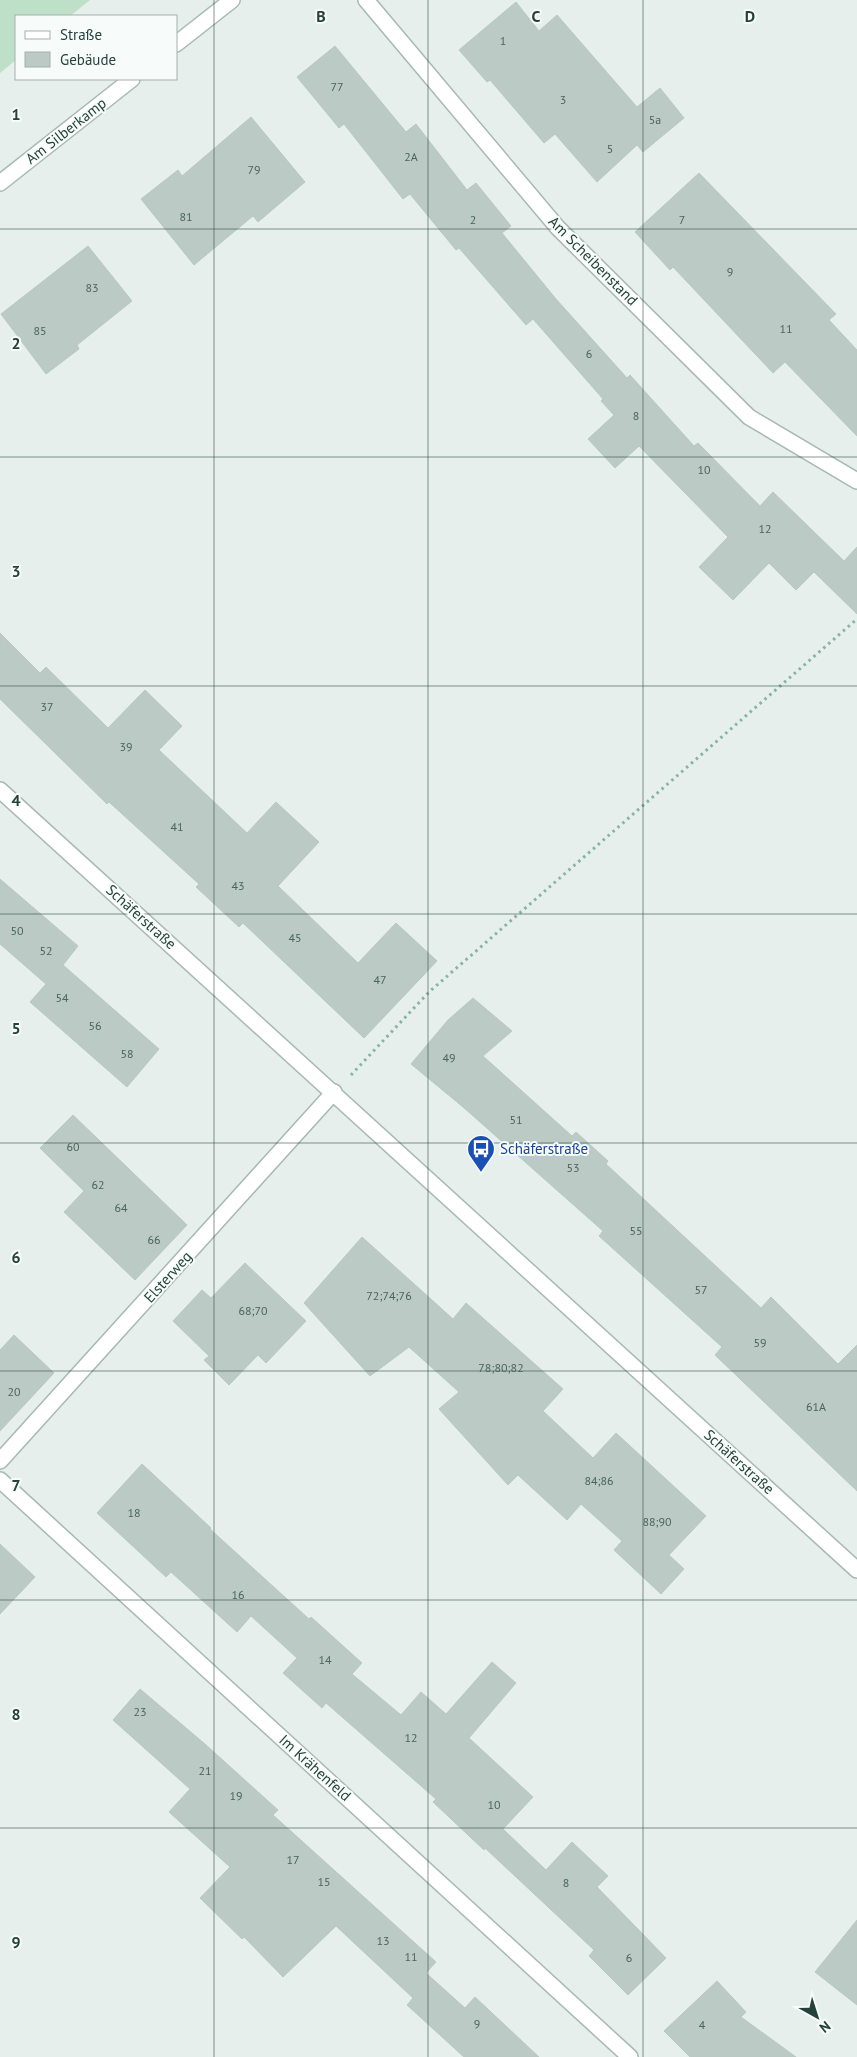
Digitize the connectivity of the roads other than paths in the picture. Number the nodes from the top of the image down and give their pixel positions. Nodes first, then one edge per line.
1 (232, 0) edge
2 (366, 0) edge
3 (178, 42) edge
4 (131, 80) edge
5 (0, 183) edge
6 (857, 481) edge
7 (0, 790) edge
8 (334, 1092) junction
9 (0, 1461) edge
10 (0, 1480) edge
11 (857, 1570) edge
12 (630, 2057) edge

1 - 3 street
2 - 6 street, Am Scheibenstand
4 - 5 street, Am Silberkamp
7 - 8 street, Schäferstraße
8 - 9 street, Elsterweg
8 - 11 street, Schäferstraße
10 - 12 street, Im Krähenfeld

